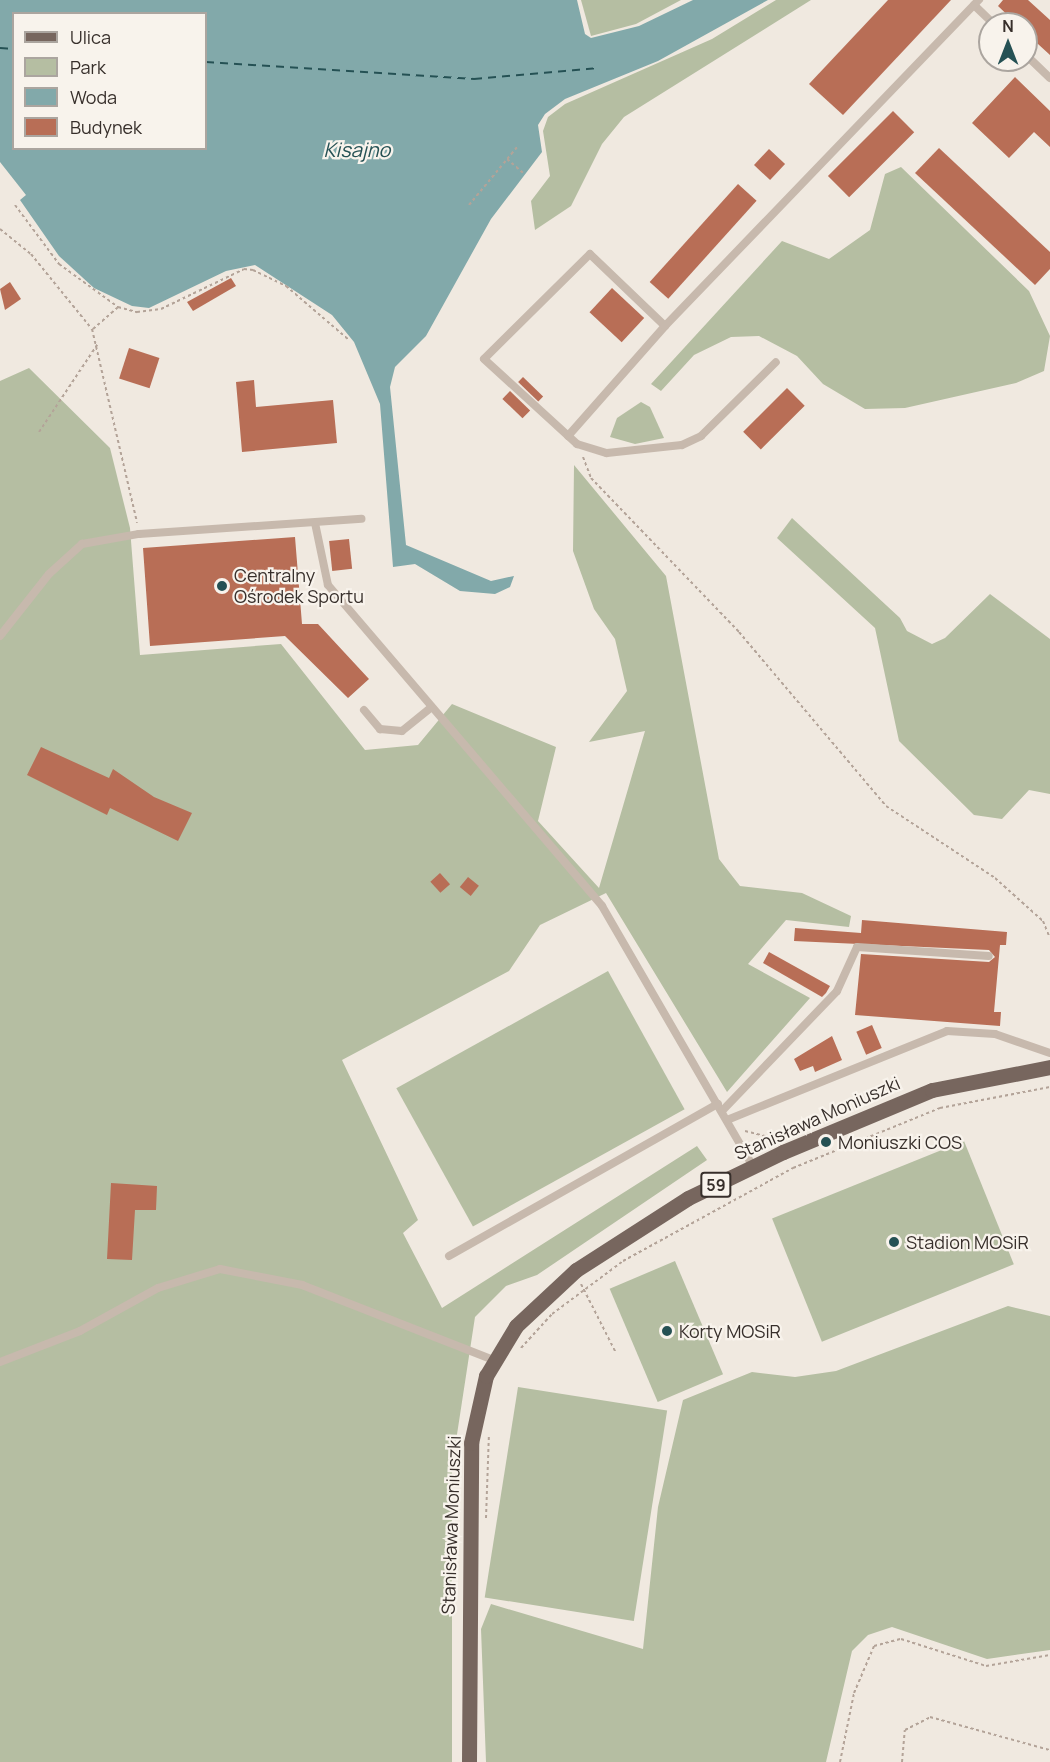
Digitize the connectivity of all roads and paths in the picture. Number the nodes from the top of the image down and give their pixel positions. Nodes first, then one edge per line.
1 (976, 3) edge
2 (1038, 66) edge
3 (1050, 78) edge
4 (518, 146) dead end
5 (507, 159) junction
6 (524, 174) dead end
7 (15, 205) dead end
8 (469, 205) dead end
9 (0, 229) edge
10 (118, 307) junction
11 (664, 326) junction
12 (93, 329) junction
13 (349, 340) dead end
14 (97, 345) junction
15 (776, 362) dead end
16 (39, 432) dead end
17 (568, 435) junction
18 (577, 444) junction
19 (361, 519) dead end
20 (315, 523) junction
21 (139, 534) junction
22 (0, 636) edge
23 (430, 708) junction
24 (364, 710) dead end
25 (1050, 938) edge
26 (989, 956) dead end
27 (1050, 1053) edge
28 (1050, 1067) edge
29 (1050, 1087) edge
30 (720, 1108) junction
31 (731, 1118) junction
32 (775, 1138) dead end
33 (753, 1167) junction
34 (449, 1256) dead end
35 (576, 1270) junction
36 (583, 1290) junction
37 (616, 1353) dead end
38 (516, 1355) dead end
39 (493, 1360) junction
40 (0, 1362) edge
41 (489, 1428) dead end
42 (486, 1527) dead end
43 (1050, 1655) edge
44 (1050, 1750) edge
45 (469, 1762) edge
46 (840, 1762) edge
47 (902, 1762) edge

1 - 11 lane
2 - 3 lane
4 - 5 path
5 - 6 path
5 - 8 path
7 - 10 path
9 - 12 path
10 - 12 path
10 - 13 path
11 - 17 lane
11 - 17 lane
12 - 14 path
14 - 16 path
14 - 21 path
15 - 18 lane
17 - 18 lane
18 - 25 path
19 - 20 lane
20 - 21 lane
20 - 23 lane
21 - 22 lane
23 - 24 lane
23 - 30 lane
26 - 30 lane
27 - 31 lane
28 - 33 main road, Stanisława Moniuszki / 59
29 - 36 path
30 - 31 lane
30 - 34 lane
31 - 32 path
31 - 33 lane
33 - 35 main road, Stanisława Moniuszki / 59
35 - 36 path
35 - 39 main road, Stanisława Moniuszki / 59
36 - 37 path
36 - 38 path
39 - 40 lane
39 - 45 main road, Stanisława Moniuszki / 59
41 - 42 path
43 - 46 path
44 - 47 path

